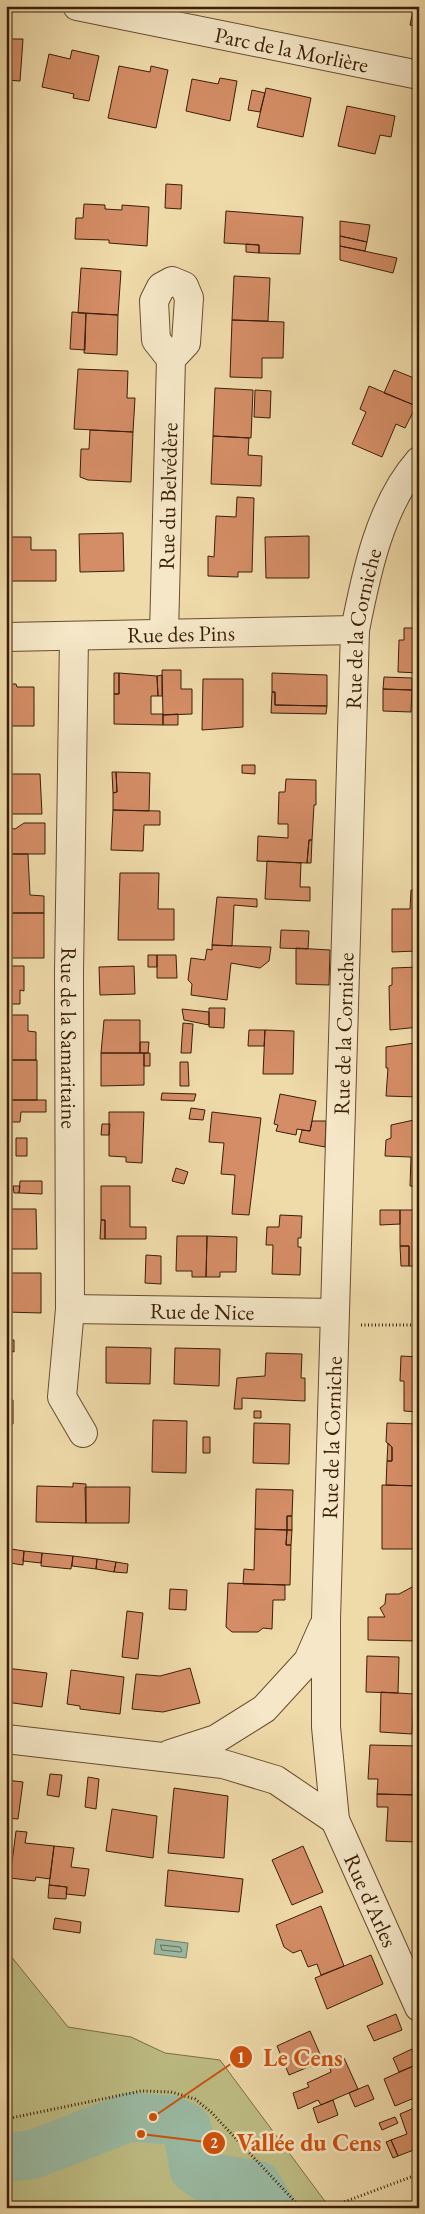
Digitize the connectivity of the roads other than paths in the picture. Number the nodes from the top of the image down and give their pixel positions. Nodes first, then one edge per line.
1 (77, 6) edge
2 (419, 75) edge
3 (170, 359) dead end
4 (419, 461) edge
5 (355, 630) junction
6 (164, 634) junction
7 (6, 637) edge
8 (74, 637) junction
9 (70, 1309) junction
10 (334, 1313) junction
11 (83, 1433) dead end
12 (326, 1619) junction
13 (6, 1740) edge
14 (159, 1757) junction
15 (335, 1820) junction
16 (419, 2006) edge

1 - 2 street, Parc de la Morlière
3 - 6 street, Rue du Belvédère
4 - 5 street, Rue de la Corniche
5 - 6 street, Rue des Pins
5 - 10 street, Rue de la Corniche
6 - 8 street, Rue des Pins
7 - 8 street, Rue des Pins
8 - 9 street, Rue de la Samaritaine
9 - 10 street, Rue de Nice
9 - 11 street, Rue de la Samaritaine
10 - 12 street, Rue de la Corniche
12 - 14 street, Rue de la Corniche
12 - 15 street, Rue de la Corniche
13 - 14 street, Rue de la Corniche
14 - 15 street, Rue de la Corniche
15 - 16 street, Rue d'Arles

